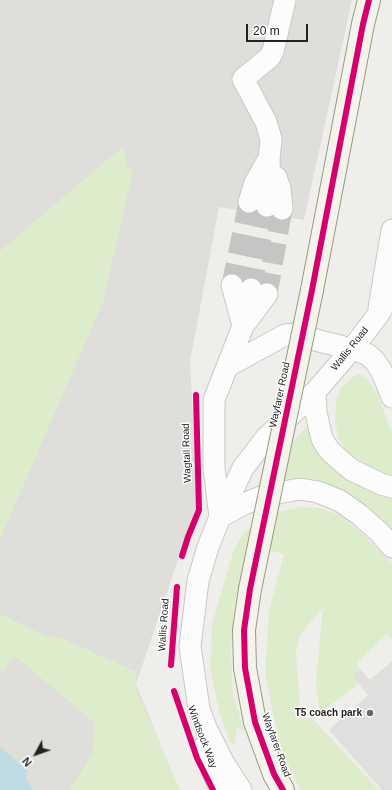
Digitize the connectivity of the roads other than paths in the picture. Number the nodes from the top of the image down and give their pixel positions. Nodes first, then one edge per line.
1 (285, 0) edge
2 (369, 0) edge
3 (266, 206) tunnel mouth
4 (392, 230) edge
5 (392, 292) edge
6 (378, 315) junction
7 (243, 326) junction
8 (352, 350) junction
9 (228, 366) junction
10 (315, 392) junction
11 (392, 397) edge
12 (392, 487) edge
13 (220, 517) junction
14 (392, 547) edge
15 (236, 790) edge
16 (283, 790) edge

1 - 3 street
2 - 16 street, Wayfarer Road, bridge
4 - 6 street
5 - 6 street, Wallis Road
6 - 8 street, Wallis Road
7 - 7 street
7 - 9 street
8 - 9 street
8 - 10 street, Wallis Road
8 - 11 street
9 - 13 street
10 - 12 street
10 - 13 street, Wallis Road
13 - 14 street
13 - 15 street, Wallis Road

